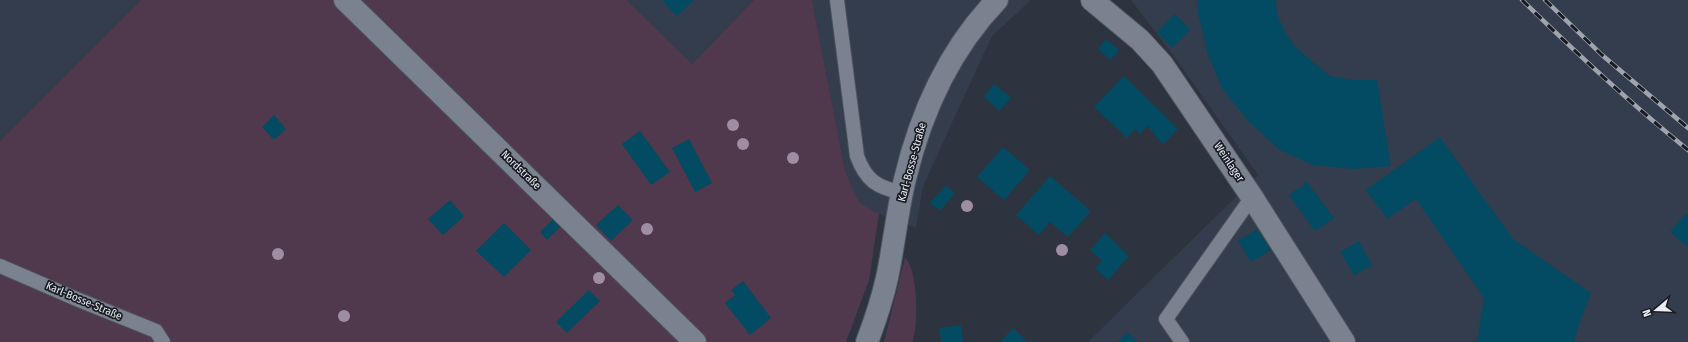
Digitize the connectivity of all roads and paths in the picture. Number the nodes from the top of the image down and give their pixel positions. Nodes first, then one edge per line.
1 (345, 0) edge
2 (837, 0) edge
3 (997, 0) edge
4 (1092, 0) edge
5 (902, 193) junction
6 (1252, 197) junction
7 (0, 266) edge
8 (163, 342) edge
9 (696, 342) edge
10 (867, 342) edge
11 (1182, 342) edge
12 (1344, 342) edge

1 - 9 street, Nordstraße
2 - 5 lane
3 - 5 street, Karl-Bosse-Straße
4 - 6 street, Weinlager
5 - 10 street, Karl-Bosse-Straße
6 - 11 lane
6 - 12 street, Weinlager
7 - 8 lane, Karl-Bosse-Straße

